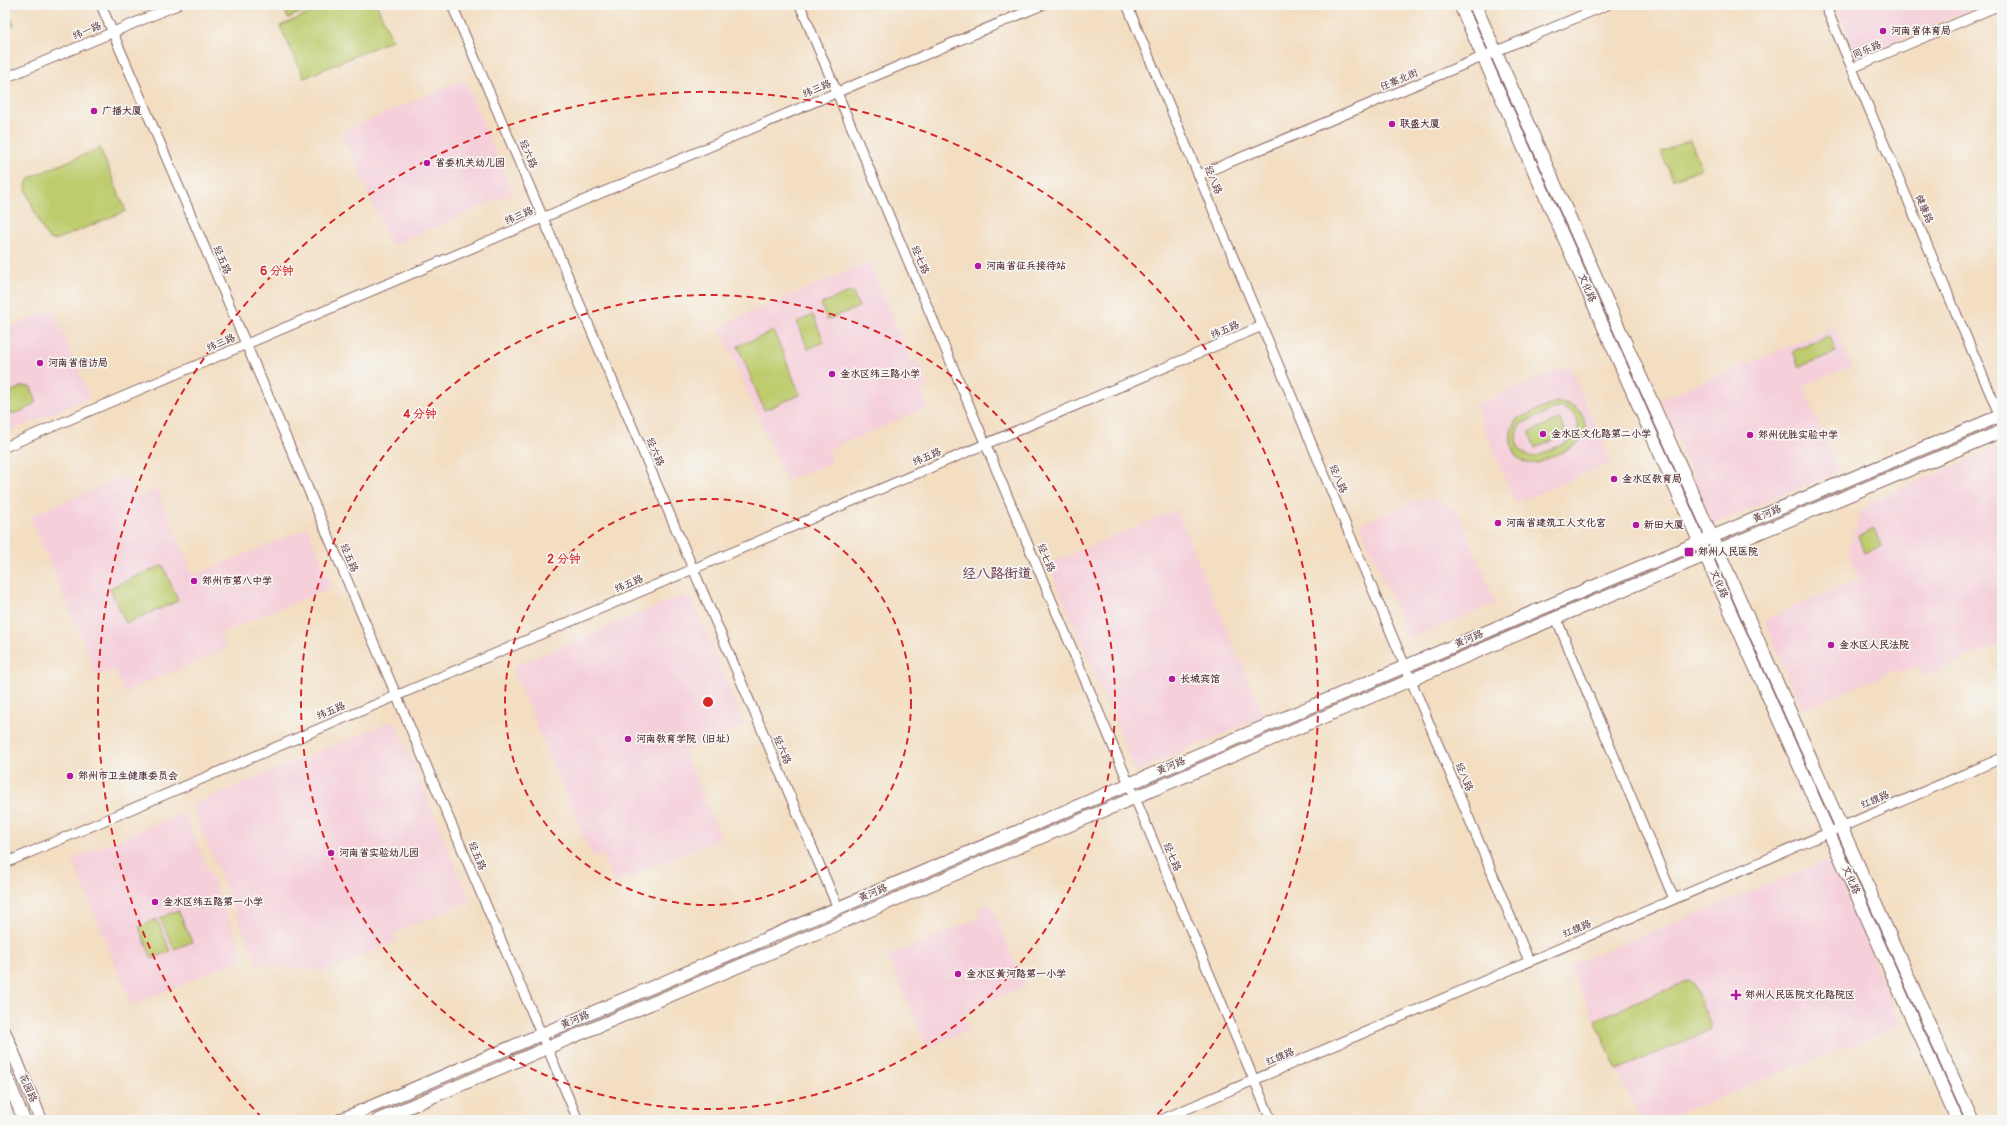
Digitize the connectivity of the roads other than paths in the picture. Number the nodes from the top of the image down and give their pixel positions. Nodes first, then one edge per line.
1 (101, 5) edge
2 (177, 5) edge
3 (452, 5) edge
4 (800, 5) edge
5 (1042, 5) edge
6 (1127, 5) edge
7 (1460, 5) edge
8 (1476, 5) edge
9 (1607, 5) edge
10 (1826, 5) edge
11 (2000, 5) edge
12 (112, 32) junction
13 (1496, 51) junction
14 (1483, 57) junction
15 (1852, 68) junction
16 (5, 78) edge
17 (838, 92) junction
18 (1198, 175) junction
19 (543, 218) junction
20 (1262, 326) junction
21 (246, 344) junction
22 (2001, 418) edge
23 (2002, 431) edge
24 (986, 444) junction
25 (5, 447) edge
26 (1713, 537) junction
27 (1700, 542) junction
28 (1719, 550) junction
29 (1706, 555) junction
30 (693, 568) junction
31 (1556, 618) junction
32 (1405, 666) junction
33 (1411, 680) junction
34 (396, 695) junction
35 (2002, 758) edge
36 (1129, 784) junction
37 (1135, 798) junction
38 (1842, 826) junction
39 (1829, 832) junction
40 (5, 863) edge
41 (1674, 899) junction
42 (838, 908) junction
43 (1529, 961) junction
44 (5, 1033) edge
45 (542, 1034) junction
46 (548, 1048) junction
47 (5, 1073) edge
48 (1254, 1080) junction
49 (24, 1120) edge
50 (41, 1120) edge
51 (340, 1120) edge
52 (378, 1120) edge
53 (578, 1120) edge
54 (1162, 1120) edge
55 (1271, 1120) edge
56 (1957, 1120) edge
57 (1972, 1120) edge

1 - 12 street, 经五路
2 - 12 street, 纬一路
3 - 19 street, 经六路
4 - 17 street, 经七路
5 - 17 street, 纬三路
6 - 18 street, 经八路
7 - 14 main road, 文化路
8 - 13 main road, 文化路
9 - 13 street, 任寨北街
10 - 15 street, 健康路
11 - 15 street, 同乐路
12 - 16 street, 纬一路
12 - 21 street, 经五路
13 - 14 street, 任寨北街
13 - 26 main road, 文化路
14 - 18 street, 任寨北街
14 - 27 main road, 文化路
15 - 22 street, 健康路
17 - 19 street, 纬三路
17 - 24 street, 经七路
18 - 20 street, 经八路
19 - 21 street, 纬三路
19 - 30 street, 经六路
20 - 24 street, 纬五路
20 - 32 street, 经八路
21 - 25 street, 纬三路
21 - 34 street, 经五路
22 - 26 main road, 黄河路
23 - 28 main road, 黄河路
24 - 30 street, 纬五路
24 - 36 street, 经七路
26 - 27 main road, 黄河路
26 - 28 main road, 文化路
27 - 29 main road, 文化路
27 - 32 main road, 黄河路
28 - 29 main road, 黄河路
28 - 38 main road, 文化路
29 - 31 main road, 黄河路
29 - 39 main road, 文化路
30 - 34 street, 纬五路
30 - 42 street, 经六路
31 - 33 main road, 黄河路
31 - 41 street
32 - 33 street, 经八路
32 - 36 main road, 黄河路
33 - 37 main road, 黄河路
33 - 43 street, 经八路
34 - 40 street, 纬五路
34 - 45 street, 经五路
35 - 38 street, 红旗路
36 - 37 street, 经七路
36 - 42 main road, 黄河路
37 - 46 main road, 黄河路
37 - 48 street, 经七路
38 - 39 street, 红旗路
38 - 57 main road, 文化路
39 - 41 street, 红旗路
39 - 56 main road, 文化路
41 - 43 street, 红旗路
42 - 45 main road, 黄河路
43 - 48 street, 红旗路
44 - 50 main road, 花园路
45 - 46 street, 经五路
45 - 51 main road, 黄河路
46 - 52 main road, 黄河路
46 - 53 street, 经五路
47 - 49 main road, 花园路
48 - 54 street, 红旗路
48 - 55 street, 经七路

